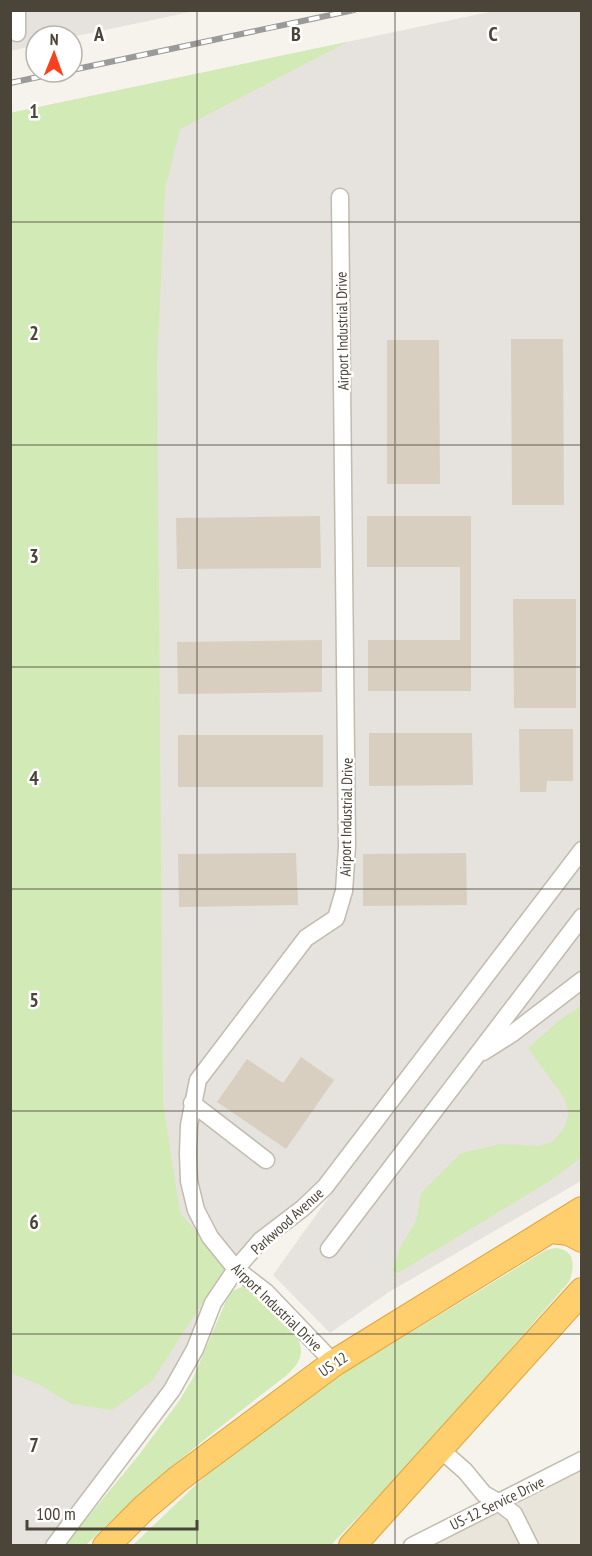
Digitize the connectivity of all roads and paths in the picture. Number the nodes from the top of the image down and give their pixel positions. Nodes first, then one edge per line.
1 (17, 10) edge
2 (17, 33) dead end
3 (340, 197) dead end
4 (582, 850) edge
5 (582, 917) edge
6 (582, 980) edge
7 (474, 1058) junction
8 (192, 1103) junction
9 (266, 1160) dead end
10 (582, 1210) edge
11 (551, 1230) junction
12 (582, 1239) edge
13 (329, 1249) dead end
14 (236, 1269) junction
15 (578, 1293) edge
16 (334, 1363) junction
17 (440, 1449) junction
18 (582, 1461) edge
19 (498, 1502) junction
20 (54, 1545) edge
21 (105, 1545) edge
22 (352, 1545) edge
23 (412, 1545) edge
24 (530, 1545) edge

1 - 2 street
3 - 8 street, Airport Industrial Drive
4 - 14 street, Parkwood Avenue
5 - 7 street
6 - 7 street
7 - 13 street
8 - 9 street
8 - 14 street, Airport Industrial Drive
10 - 11 highway, US 12 / US 12
11 - 12 highway
11 - 16 highway, US 12 / US 12
14 - 16 street, Airport Industrial Drive
14 - 20 street, Parkwood Avenue
15 - 17 highway
16 - 21 highway, US 12 / US 12
17 - 19 street
17 - 22 highway
18 - 19 street, US-12 Service Drive
19 - 23 street, US-12 Service Drive
19 - 24 street

